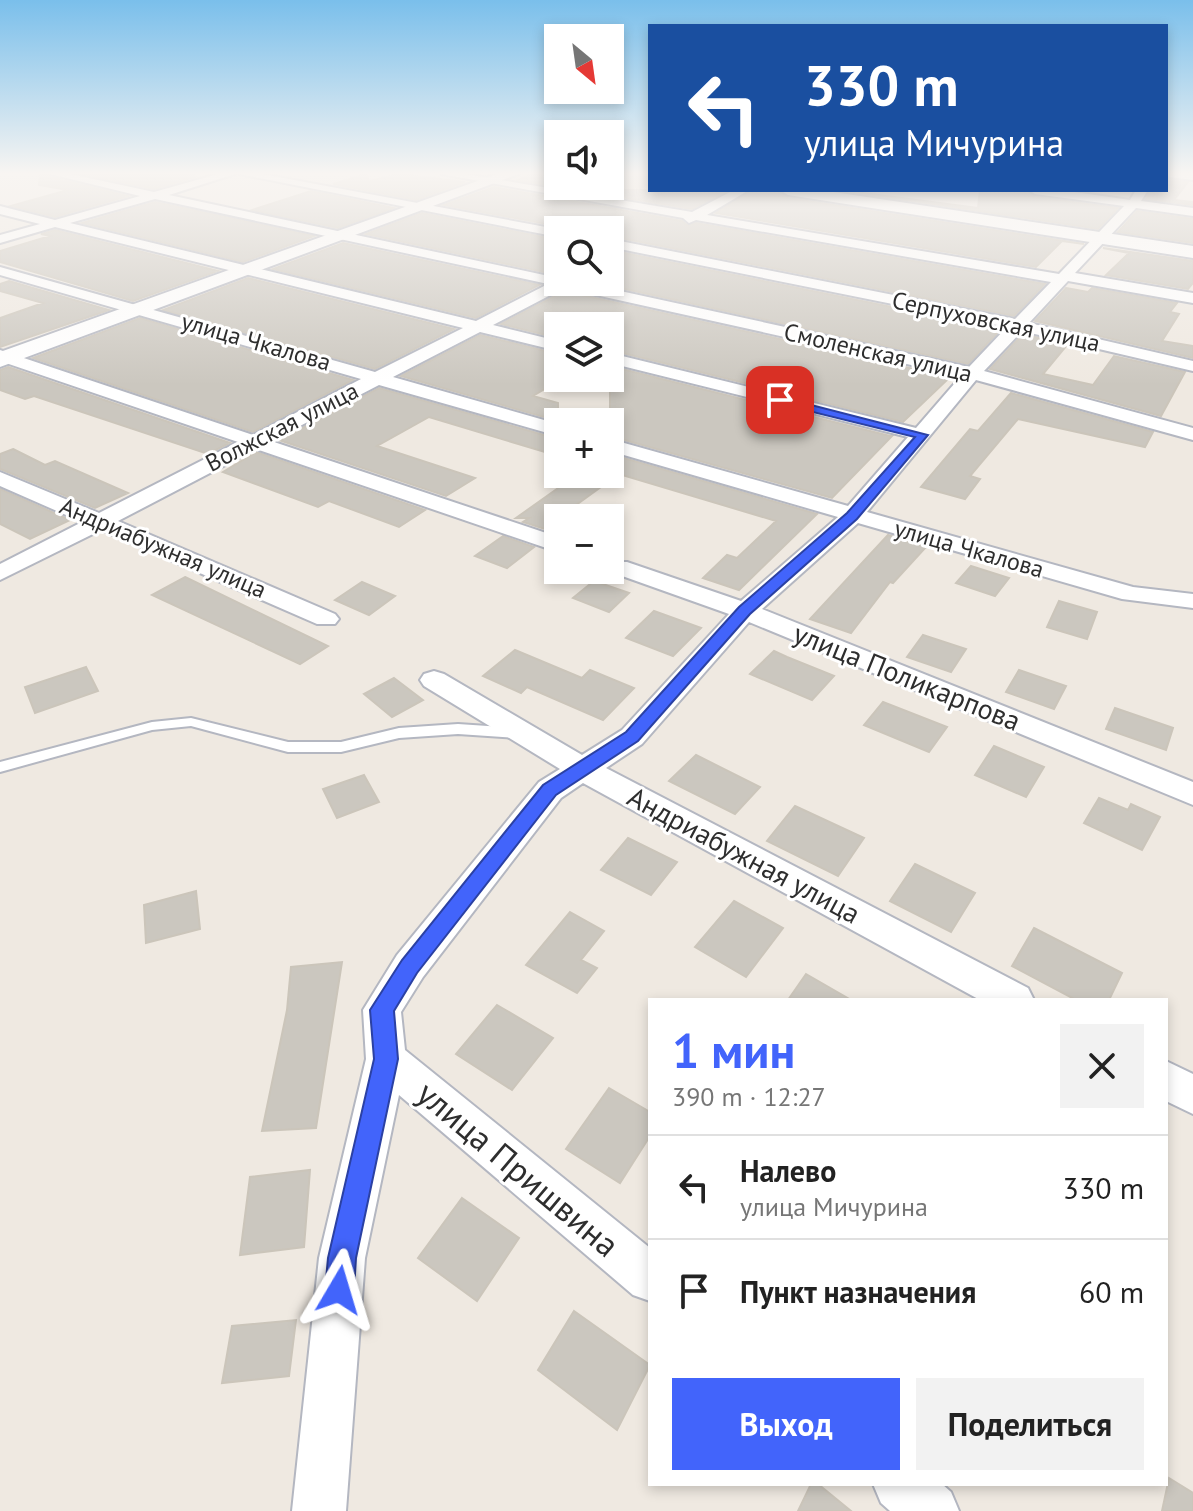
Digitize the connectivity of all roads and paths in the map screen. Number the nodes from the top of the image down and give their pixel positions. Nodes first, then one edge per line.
1 (144, 245) edge
2 (319, 245) edge
3 (383, 245) edge
4 (624, 245) edge
5 (639, 245) edge
6 (865, 245) edge
7 (1093, 245) edge
8 (1147, 245) edge
9 (634, 247) junction
10 (624, 252) edge
11 (1193, 252) edge
12 (248, 270) junction
13 (0, 271) edge
14 (544, 278) edge
15 (1064, 278) junction
16 (544, 291) edge
17 (624, 296) edge
18 (1193, 298) edge
19 (140, 309) junction
20 (1019, 325) junction
21 (480, 327) junction
22 (544, 343) edge
23 (2, 357) edge
24 (624, 361) edge
25 (1193, 366) edge
26 (973, 373) junction
27 (380, 377) junction
28 (544, 426) edge
29 (1193, 434) edge
30 (922, 435) junction
31 (257, 440) junction
32 (624, 449) edge
33 (0, 478) edge
34 (852, 516) junction
35 (101, 520) junction
36 (544, 540) edge
37 (624, 569) edge
38 (0, 573) edge
39 (1193, 601) edge
40 (745, 611) junction
41 (326, 619) dead end
42 (434, 680) dead end
43 (522, 733) junction
44 (0, 767) edge
45 (582, 769) junction
46 (1193, 794) edge
47 (1011, 998) edge
48 (386, 1059) junction
49 (1168, 1081) edge
50 (1193, 1095) edge
51 (648, 1276) edge
52 (902, 1486) edge
53 (319, 1511) edge
54 (932, 1511) edge

1 - 12 street
2 - 12 main road
3 - 14 street, Смоленская улица
4 - 9 street, Серпуховская улица
5 - 9 street
6 - 15 street
7 - 15 street
8 - 11 main road
9 - 10 street
9 - 20 street, Серпуховская улица
12 - 19 main road
12 - 21 street
13 - 19 street, улица Чкалова
15 - 18 street
15 - 20 street
16 - 21 street, Волжская улица
17 - 26 street, Смоленская улица
19 - 23 main road
19 - 27 street, улица Чкалова
20 - 25 street, Серпуховская улица
20 - 26 street
21 - 22 street
21 - 27 street, Волжская улица
23 - 31 street
24 - 30 street
26 - 29 street, Смоленская улица
26 - 30 street
27 - 28 street, улица Чкалова
27 - 31 street, Волжская улица
30 - 34 street
31 - 35 street, Волжская улица
31 - 36 street
32 - 34 street, улица Чкалова
33 - 35 street, Андриабужная улица
34 - 39 street, улица Чкалова
34 - 40 street
35 - 38 street, Волжская улица
35 - 41 street, Андриабужная улица
37 - 40 street, улица Поликарпова
40 - 45 street
40 - 46 street, улица Поликарпова
42 - 43 street, Андриабужная улица
43 - 44 lane
43 - 45 street, Андриабужная улица
45 - 47 street, Андриабужная улица
45 - 48 street
48 - 51 street, улица Пришвина
48 - 53 street
49 - 50 street
52 - 54 street

